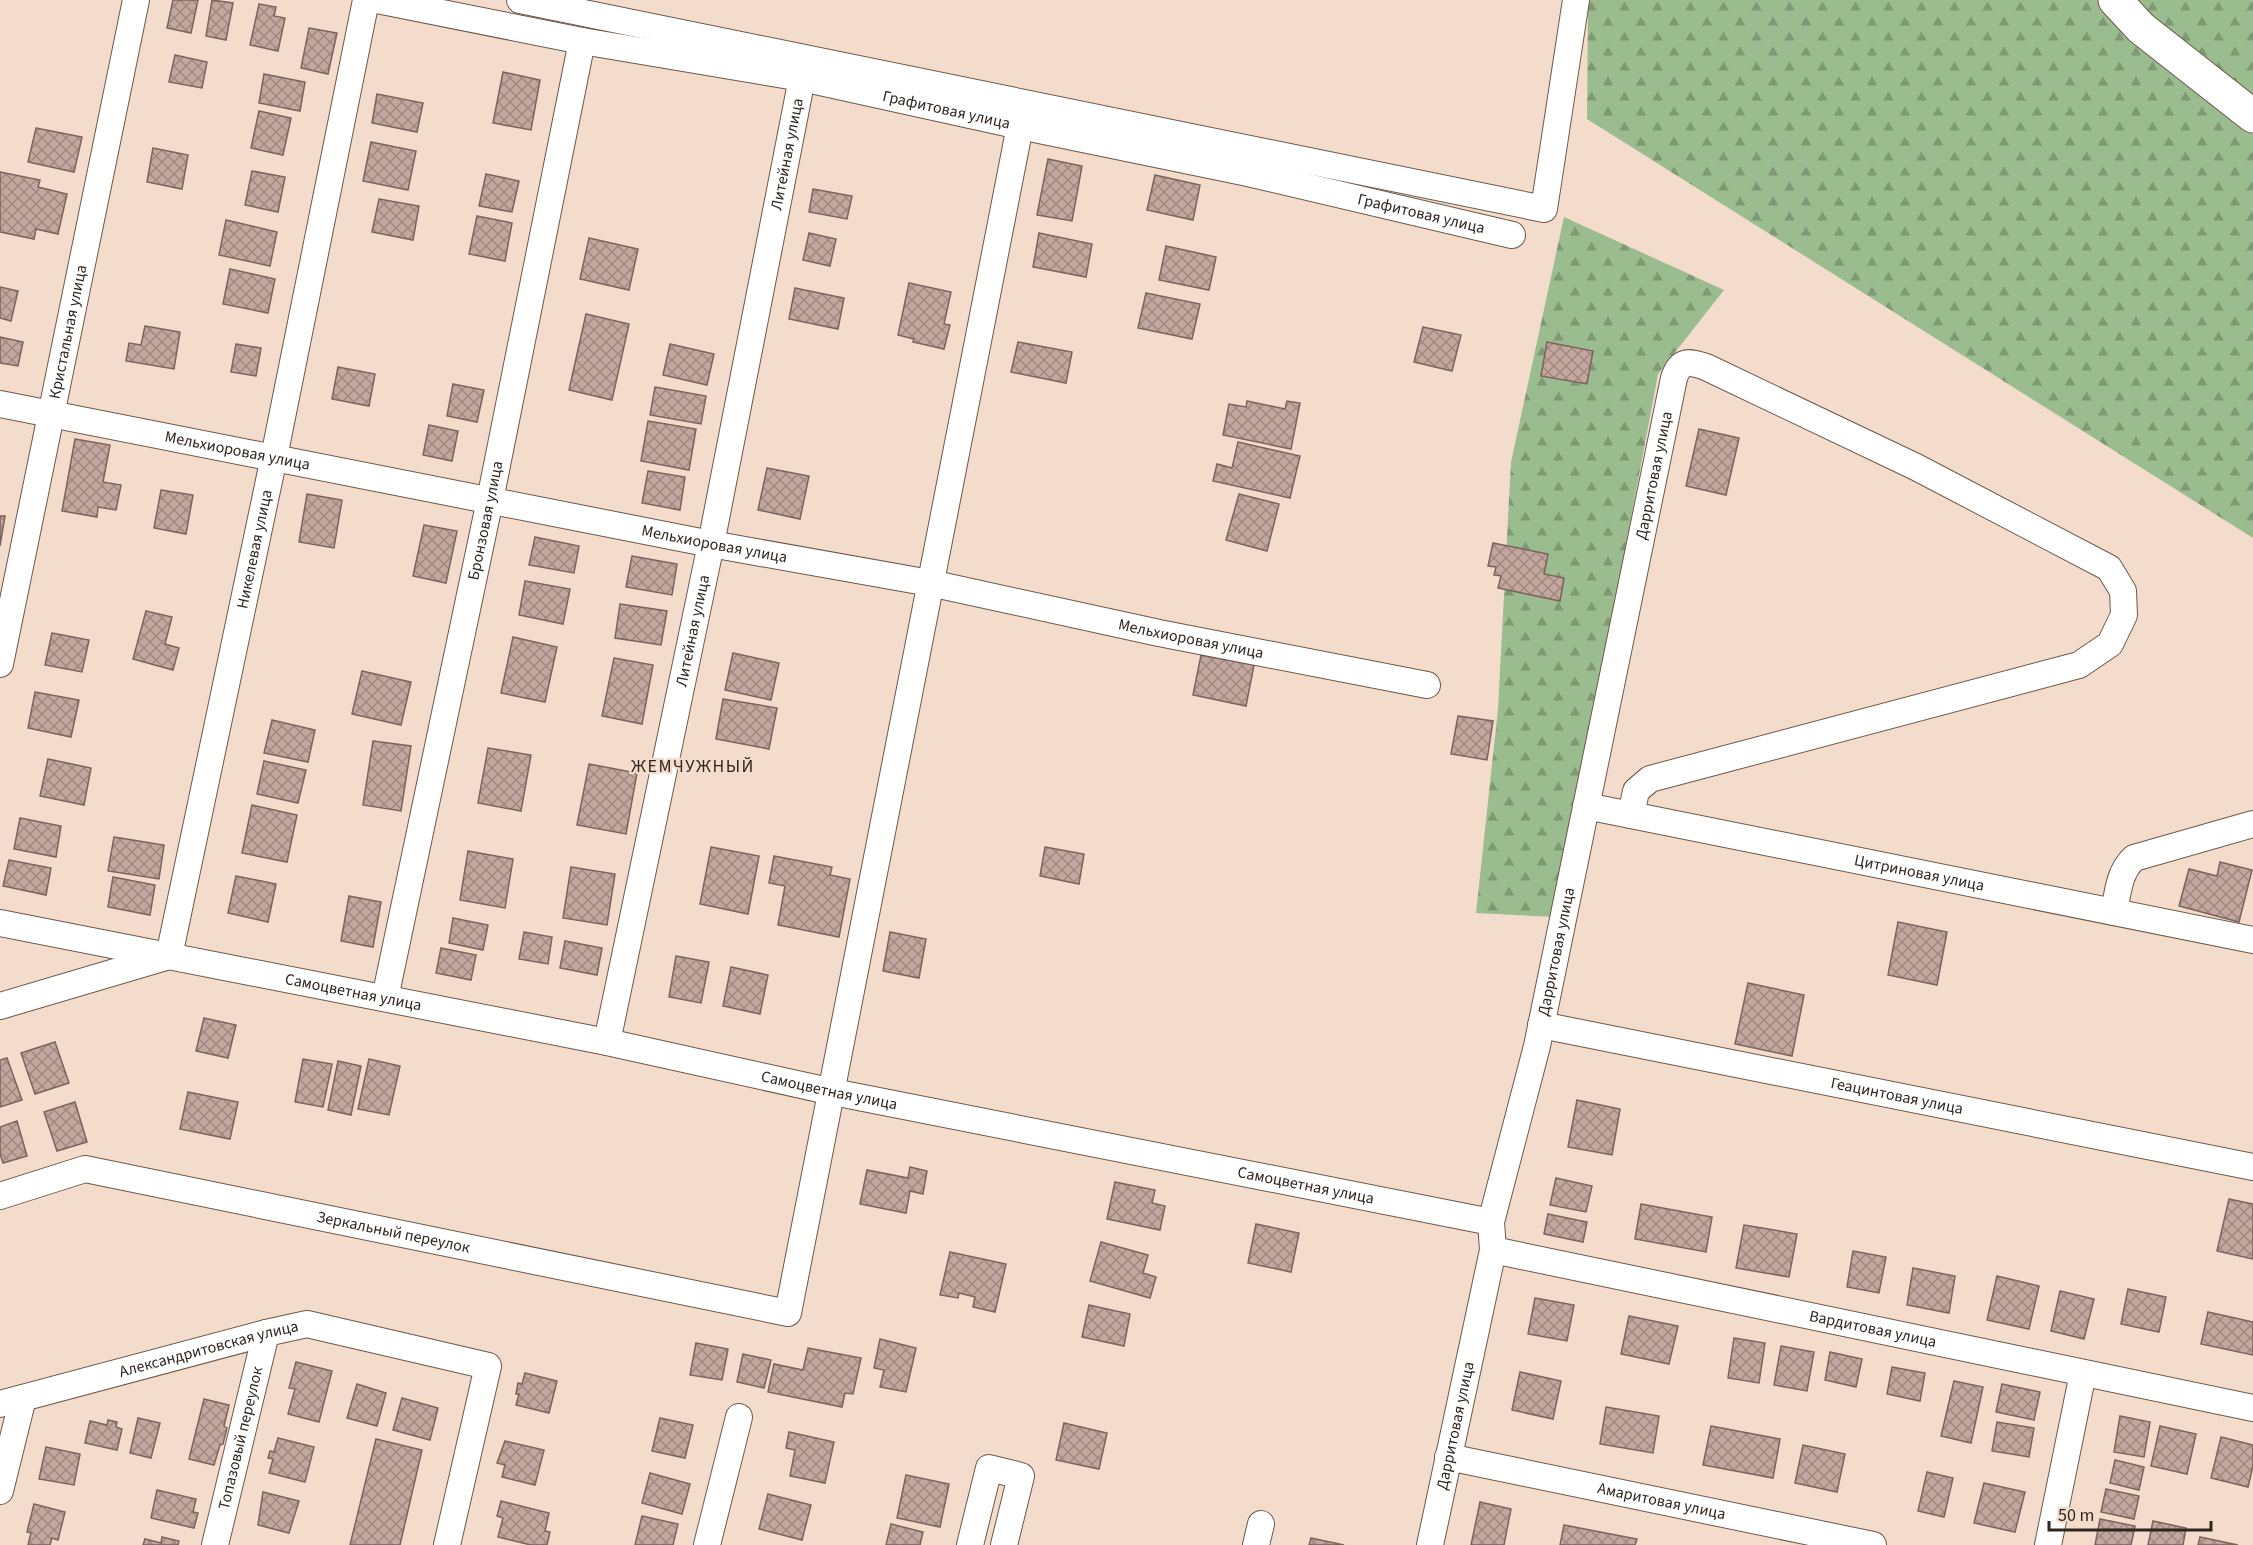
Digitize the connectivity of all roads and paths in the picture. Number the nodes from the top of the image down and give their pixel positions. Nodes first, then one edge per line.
1 (136, 0) edge
2 (366, 0) edge
3 (377, 0) edge
4 (520, 0) edge
5 (1576, 0) edge
6 (2115, 0) edge
7 (582, 6) edge
8 (582, 42) junction
9 (802, 78) junction
10 (2253, 116) edge
11 (1020, 126) junction
12 (1512, 235) dead end
13 (0, 404) edge
14 (52, 414) junction
15 (274, 457) junction
16 (490, 500) junction
17 (711, 544) junction
18 (930, 583) junction
19 (0, 664) edge
20 (1427, 685) dead end
21 (1586, 806) junction
22 (1630, 815) junction
23 (2253, 824) edge
24 (2114, 912) junction
25 (0, 923) edge
26 (2253, 940) edge
27 (169, 956) junction
28 (385, 998) junction
29 (0, 1006) edge
30 (1541, 1025) junction
31 (607, 1042) junction
32 (832, 1092) junction
33 (2253, 1167) edge
34 (0, 1196) edge
35 (1491, 1222) junction
36 (1493, 1250) junction
37 (266, 1333) junction
38 (2083, 1373) junction
39 (12, 1401) edge
40 (2253, 1408) edge
41 (738, 1417) dead end
42 (1448, 1457) junction
43 (0, 1491) edge
44 (215, 1545) edge
45 (447, 1545) edge
46 (707, 1545) edge
47 (970, 1545) edge
48 (1004, 1545) edge
49 (1430, 1545) edge
50 (1873, 1545) edge
51 (2048, 1545) edge

1 - 14 street, Кристальная улица
2 - 15 street, Никелевая улица
3 - 8 street, Графитовая улица
4 - 7 street
5 - 7 street
6 - 10 street
8 - 9 street, Графитовая улица
8 - 16 street, Бронзовая улица
9 - 11 street, Графитовая улица
9 - 17 street, Литейная улица
11 - 12 street, Графитовая улица
11 - 18 street
13 - 14 street, Мельхиоровая улица
14 - 15 street, Мельхиоровая улица
14 - 19 street, Кристальная улица
15 - 16 street, Мельхиоровая улица
15 - 27 street, Никелевая улица
16 - 17 street, Мельхиоровая улица
16 - 28 street, Бронзовая улица
17 - 18 street, Мельхиоровая улица
17 - 31 street, Литейная улица
18 - 20 street, Мельхиоровая улица
18 - 32 street
21 - 22 street, Цитриновая улица
21 - 22 street, Дарритовая улица
21 - 30 street, Дарритовая улица
22 - 24 street, Цитриновая улица
23 - 24 street
24 - 26 street, Цитриновая улица
25 - 27 street, Самоцветная улица
27 - 28 street, Самоцветная улица
27 - 29 street, Самоцветная улица
28 - 31 street, Самоцветная улица
30 - 33 street, Геацинтовая улица
30 - 35 street, Дарритовая улица
31 - 32 street, Самоцветная улица
32 - 34 street, Зеркальный переулок
32 - 35 street, Самоцветная улица
35 - 36 street, Дарритовая улица
36 - 38 street, Вардитовая улица
36 - 42 street, Дарритовая улица
37 - 39 street, Александритовская улица
37 - 44 street, Топазовый переулок
37 - 45 street, Александритовская улица
38 - 40 street, Вардитовая улица
38 - 51 street
39 - 43 street
41 - 46 street
42 - 49 street, Дарритовая улица
42 - 50 street, Амаритовая улица
47 - 48 street

